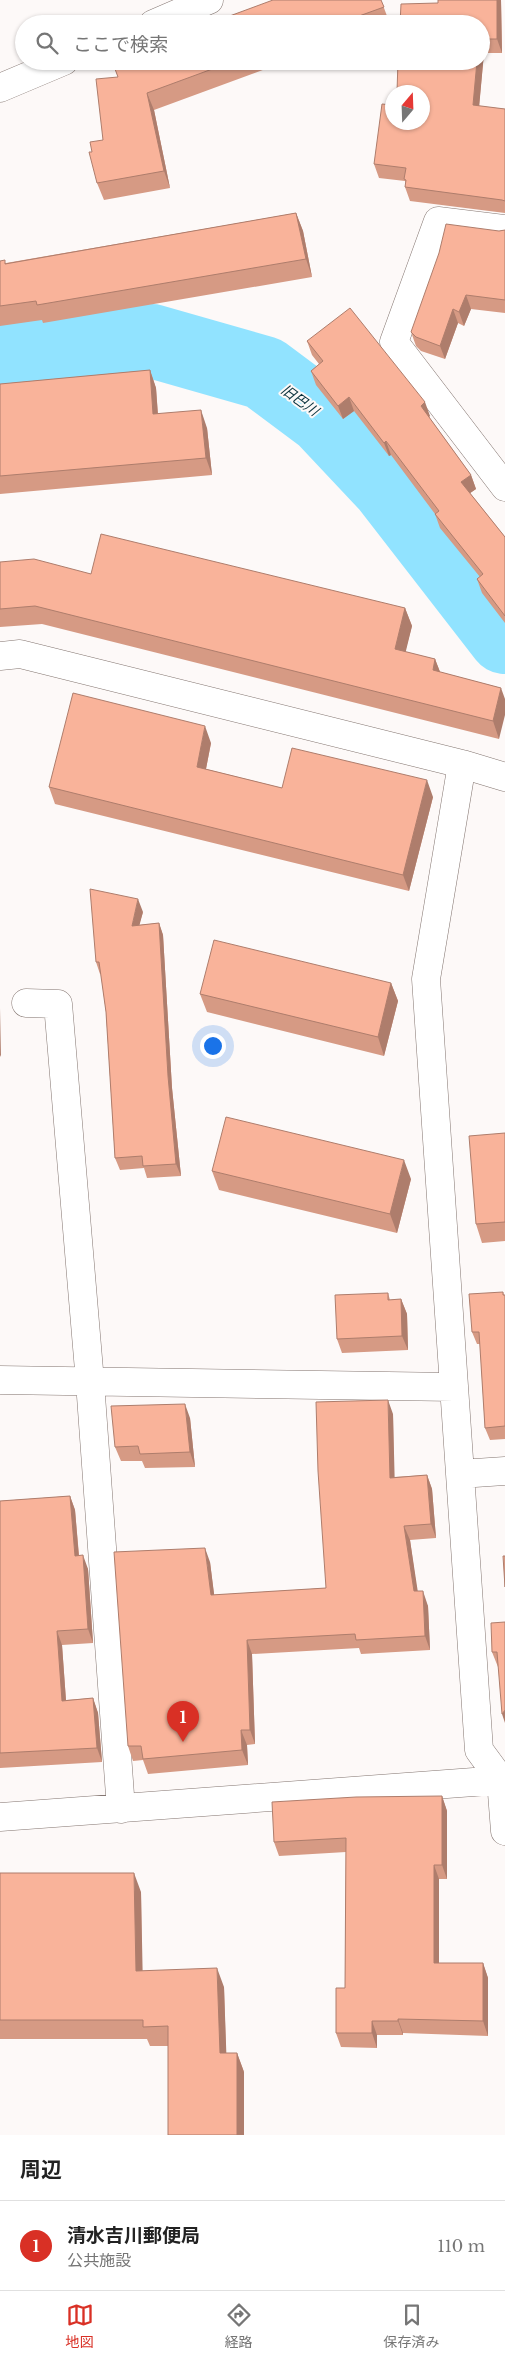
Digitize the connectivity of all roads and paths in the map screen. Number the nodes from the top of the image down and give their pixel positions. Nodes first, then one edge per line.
1 (210, 0) edge
2 (174, 15) edge
3 (43, 70) edge
4 (0, 88) edge
5 (505, 229) edge
6 (505, 487) edge
7 (0, 656) edge
8 (462, 764) junction
9 (505, 777) edge
10 (26, 1004) dead end
11 (0, 1380) edge
12 (90, 1382) junction
13 (454, 1387) junction
14 (505, 1471) edge
15 (460, 1474) junction
16 (503, 1779) edge
17 (121, 1809) junction
18 (0, 1817) edge
19 (505, 1832) edge

1 - 2 street
3 - 4 street
5 - 6 street
7 - 8 street
8 - 9 street
8 - 13 street
10 - 12 street
11 - 12 street
12 - 13 street
12 - 17 street
13 - 15 street
14 - 15 street
15 - 16 street
16 - 17 street
16 - 19 street
17 - 18 street

